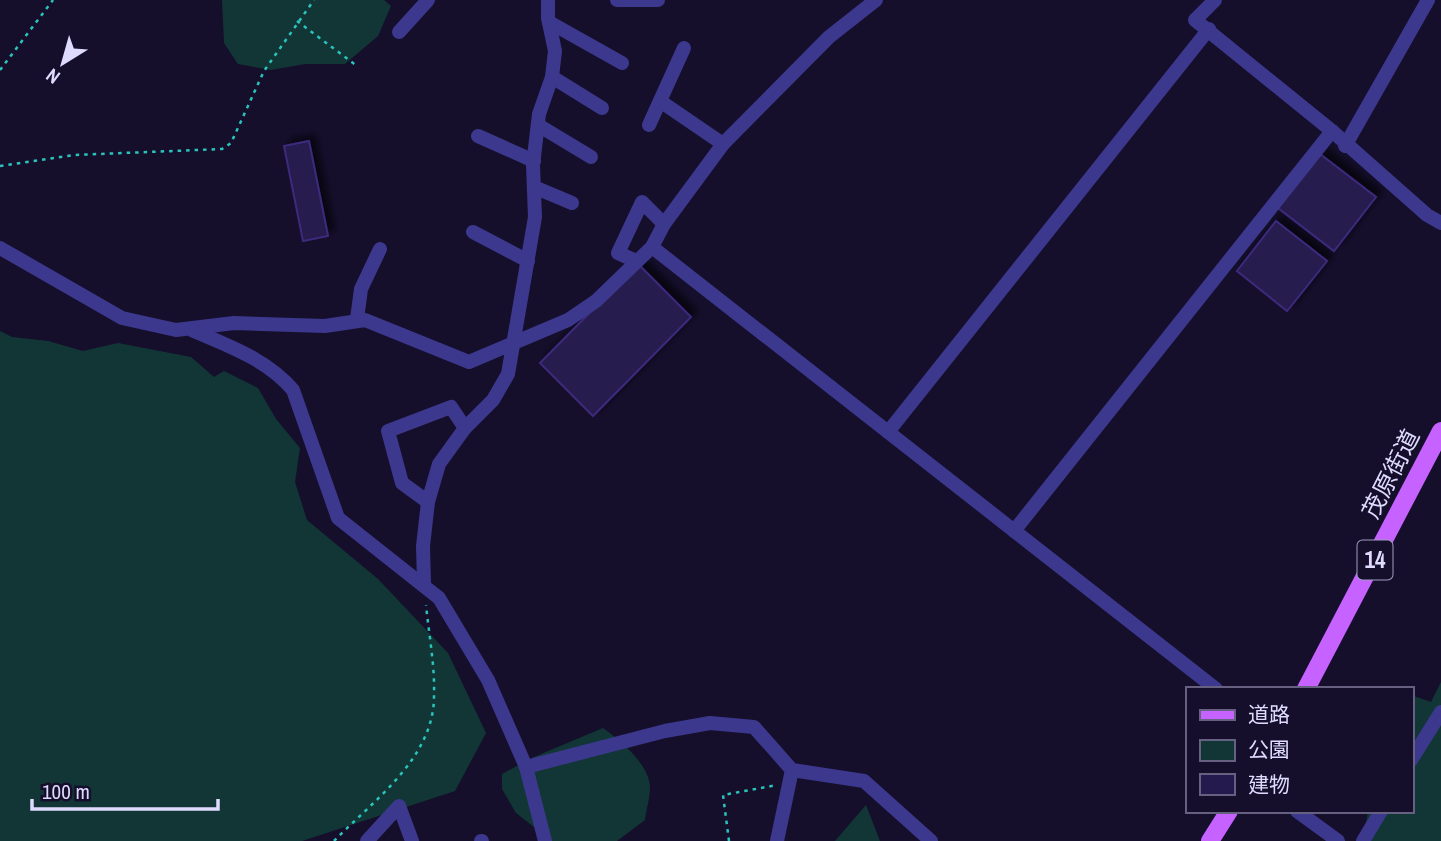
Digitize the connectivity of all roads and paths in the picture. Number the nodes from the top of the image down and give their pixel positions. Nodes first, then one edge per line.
1 (53, 0) edge
2 (314, 0) edge
3 (428, 0) edge
4 (548, 0) edge
5 (617, 0) edge
6 (658, 0) edge
7 (876, 0) edge
8 (1216, 0) edge
9 (1428, 0) edge
10 (297, 21) junction
11 (549, 22) junction
12 (1209, 29) junction
13 (399, 33) dead end
14 (684, 48) dead end
15 (622, 63) dead end
16 (357, 66) dead end
17 (0, 70) edge
18 (552, 77) junction
19 (660, 101) junction
20 (602, 108) dead end
21 (538, 125) junction
22 (649, 125) dead end
23 (1332, 131) junction
24 (478, 136) dead end
25 (723, 144) junction
26 (1345, 146) junction
27 (591, 157) dead end
28 (534, 161) junction
29 (0, 166) edge
30 (534, 187) junction
31 (572, 203) dead end
32 (1441, 223) edge
33 (664, 224) junction
34 (473, 232) dead end
35 (652, 247) junction
36 (0, 248) edge
37 (380, 249) dead end
38 (528, 261) junction
39 (636, 261) junction
40 (357, 320) junction
41 (191, 330) junction
42 (515, 343) junction
43 (465, 428) junction
44 (1441, 431) edge
45 (888, 432) junction
46 (428, 502) junction
47 (1014, 531) junction
48 (424, 583) junction
49 (1213, 687) edge
50 (1307, 687) edge
51 (1441, 712) edge
52 (1413, 757) edge
53 (526, 767) junction
54 (791, 776) junction
55 (1228, 813) edge
56 (1300, 813) edge
57 (1380, 813) edge
58 (334, 841) edge
59 (367, 841) edge
60 (412, 841) edge
61 (545, 841) edge
62 (729, 841) edge
63 (778, 841) edge
64 (931, 841) edge
65 (1210, 841) edge
66 (1338, 841) edge
67 (1363, 841) edge

1 - 17 path
2 - 10 path
3 - 13 street
4 - 11 street
5 - 6 street
7 - 25 street
8 - 12 street
9 - 26 street
10 - 16 path
10 - 29 path
11 - 15 street
11 - 18 street
12 - 23 street
12 - 45 street
14 - 19 street
18 - 20 street
18 - 21 street
19 - 22 street
19 - 25 street
21 - 27 street
21 - 28 street
23 - 26 street
23 - 47 street
24 - 28 street
25 - 33 street
26 - 32 street
28 - 30 street
30 - 31 street
30 - 38 street
33 - 35 street
33 - 39 street
34 - 38 street
35 - 39 street
35 - 45 street
36 - 41 street
37 - 40 street
38 - 42 street
39 - 42 street
40 - 41 street
40 - 42 street
41 - 48 street
42 - 43 street
43 - 46 street
43 - 46 street
44 - 50 main road, 茂原街道 / 14
45 - 47 street
46 - 48 street
47 - 49 street
48 - 53 street
48 - 58 path
51 - 52 street
53 - 54 street
53 - 61 street
54 - 62 path
54 - 63 street
54 - 64 street
55 - 65 main road
56 - 66 street
57 - 67 street
59 - 60 street

